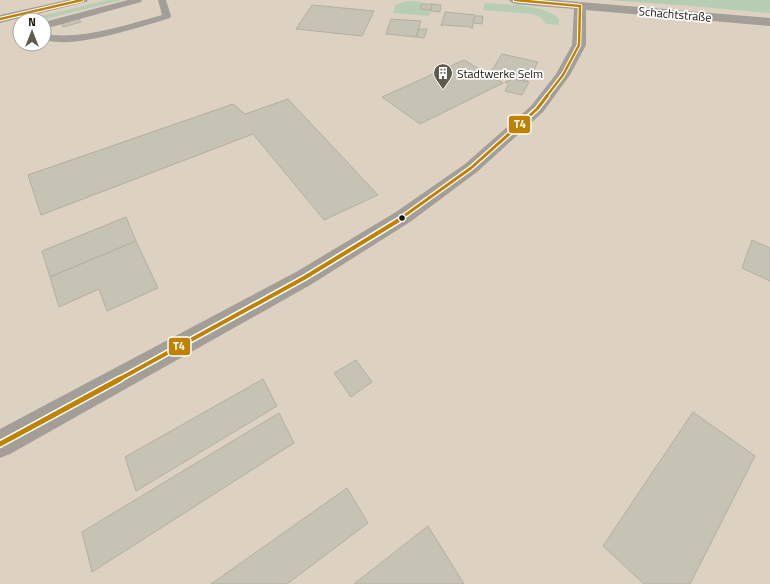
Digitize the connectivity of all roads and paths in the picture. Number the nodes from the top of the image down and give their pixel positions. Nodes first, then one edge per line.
1 (82, 0) edge
2 (138, 0) edge
3 (162, 0) edge
4 (515, 0) edge
5 (580, 6) junction
6 (0, 19) edge
7 (52, 22) edge
8 (770, 22) edge
9 (52, 38) edge
10 (0, 444) edge

1 - 6 street
2 - 7 lane
3 - 9 lane
4 - 5 street, Schachtstraße
5 - 8 street, Schachtstraße
5 - 10 street

